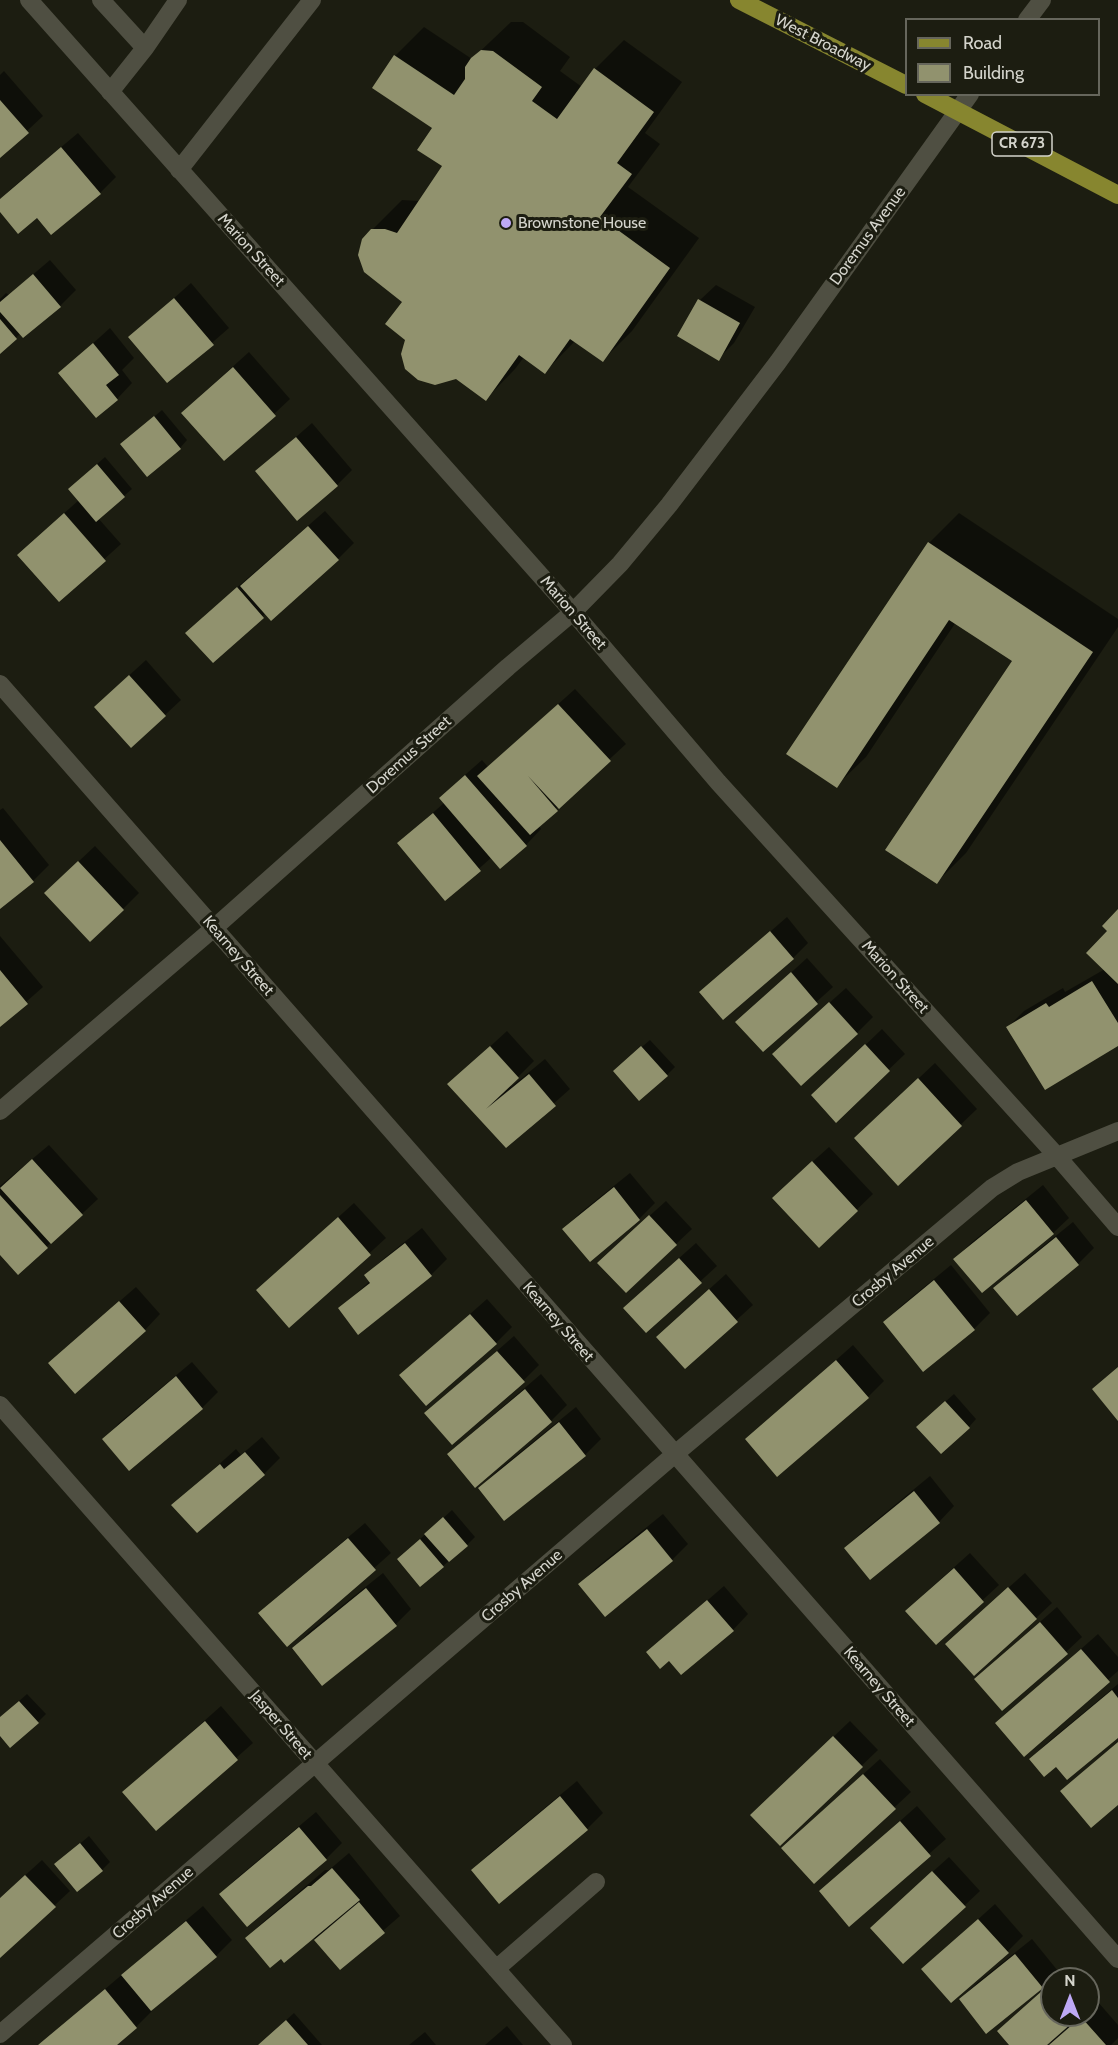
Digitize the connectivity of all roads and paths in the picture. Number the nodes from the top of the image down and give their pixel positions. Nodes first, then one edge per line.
1 (29, 0) edge
2 (101, 0) edge
3 (178, 0) edge
4 (312, 0) edge
5 (739, 0) edge
6 (1042, 0) edge
7 (1028, 18) edge
8 (145, 48) junction
9 (905, 84) edge
10 (110, 92) junction
11 (929, 96) edge
12 (969, 96) edge
13 (958, 111) junction
14 (179, 170) junction
15 (1118, 195) edge
16 (778, 362) joint
17 (573, 612) junction
18 (0, 684) edge
19 (214, 928) junction
20 (0, 1111) edge
21 (1118, 1131) edge
22 (1056, 1155) junction
23 (1118, 1227) edge
24 (0, 1405) edge
25 (675, 1454) junction
26 (315, 1763) junction
27 (596, 1882) dead end
28 (1118, 1959) edge
29 (495, 1969) junction
30 (0, 2034) edge
31 (562, 2045) edge

1 - 10 street, Marion Street
2 - 8 street
3 - 8 street
4 - 14 street
5 - 9 main road, West Broadway
6 - 7 street
8 - 10 street
10 - 14 street, Marion Street
11 - 13 main road, CR 673
12 - 13 street, Doremus Avenue
13 - 15 main road, CR 673
13 - 16 street, Doremus Avenue
14 - 17 street, Marion Street
16 - 17 street, Doremus Street
17 - 19 street, Doremus Street
17 - 22 street, Marion Street
18 - 19 street, Kearney Street
19 - 20 street, Doremus Street
19 - 25 street, Kearney Street
21 - 22 street, Crosby Avenue
22 - 23 street, Marion Street
22 - 25 street, Crosby Avenue
24 - 26 street, Jasper Street
25 - 26 street, Crosby Avenue
25 - 28 street, Kearney Street
26 - 29 street, Jasper Street
26 - 30 street, Crosby Avenue
27 - 29 street
29 - 31 street, Jasper Street

